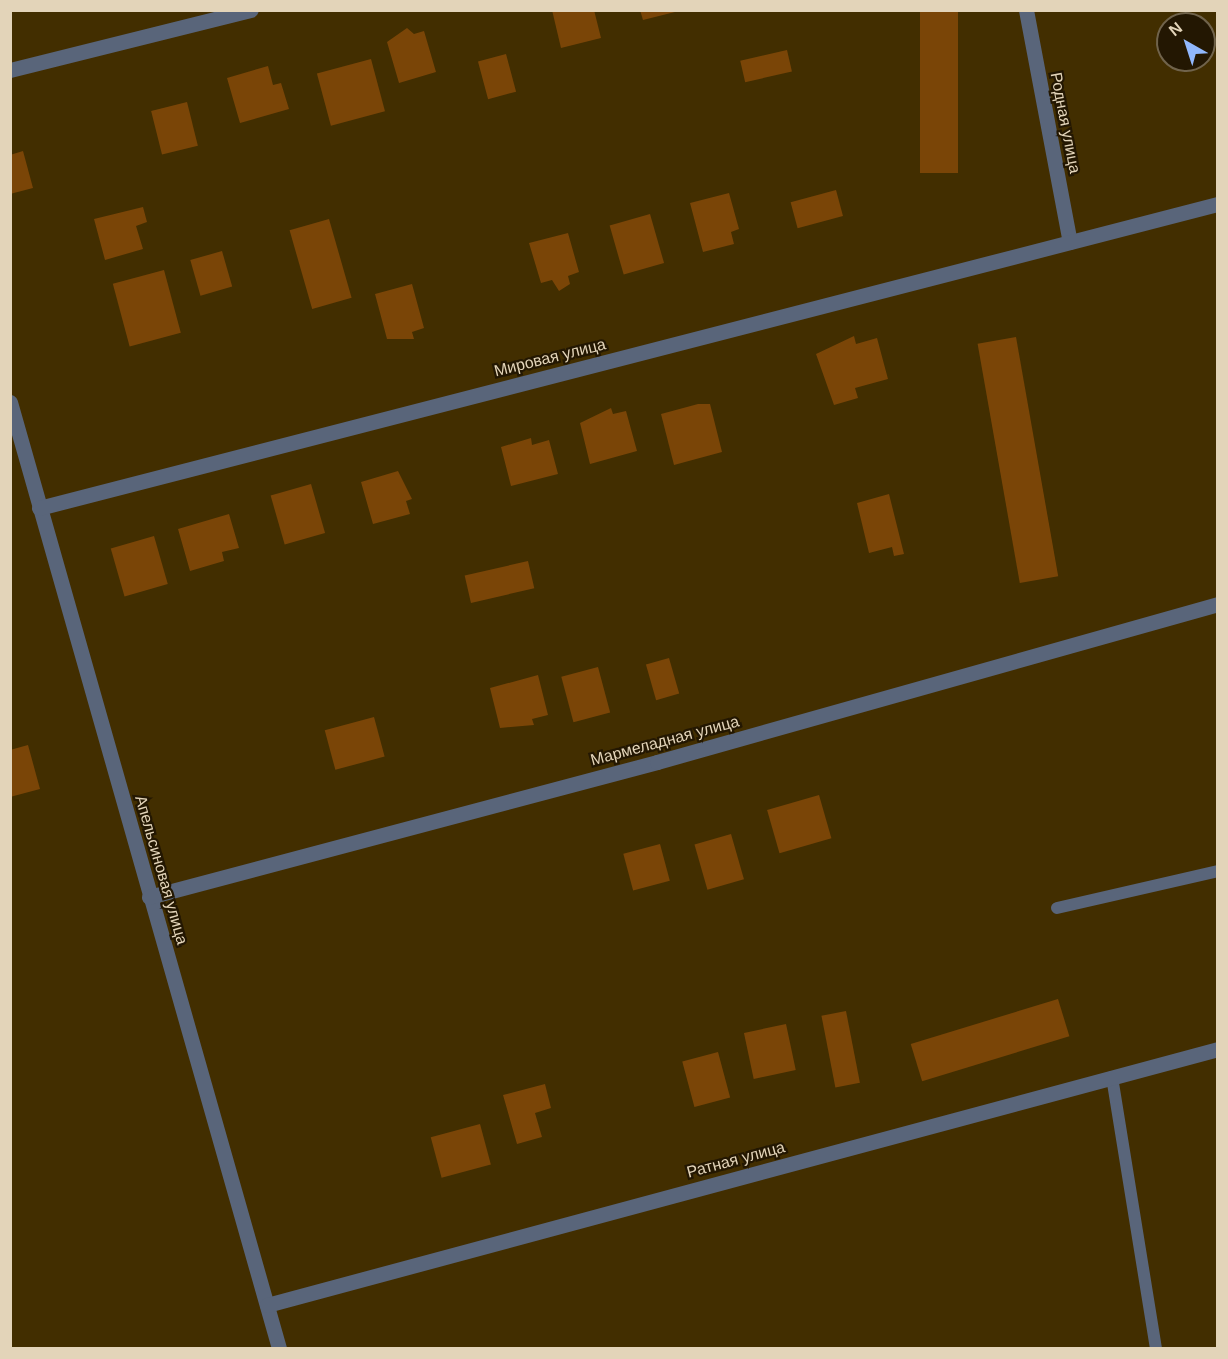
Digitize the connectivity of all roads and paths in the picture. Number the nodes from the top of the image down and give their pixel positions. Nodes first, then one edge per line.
1 (250, 10) edge
2 (1026, 10) edge
3 (10, 70) edge
4 (1218, 204) edge
5 (1070, 242) junction
6 (10, 402) edge
7 (39, 508) junction
8 (1218, 604) edge
9 (1218, 871) edge
10 (149, 897) junction
11 (1057, 908) dead end
12 (1216, 1050) edge
13 (1112, 1077) junction
14 (267, 1305) junction
15 (279, 1348) edge
16 (1156, 1348) edge

1 - 3 street
2 - 5 street, Родная улица
4 - 5 street, Мировая улица
5 - 7 street, Мировая улица
6 - 7 street, Апельсиновая улица
7 - 10 street, Апельсиновая улица
8 - 10 street, Мармеладная улица
9 - 11 lane
10 - 14 street, Апельсиновая улица
12 - 13 street, Ратная улица
13 - 14 street, Ратная улица
13 - 16 lane
14 - 15 street, Апельсиновая улица

